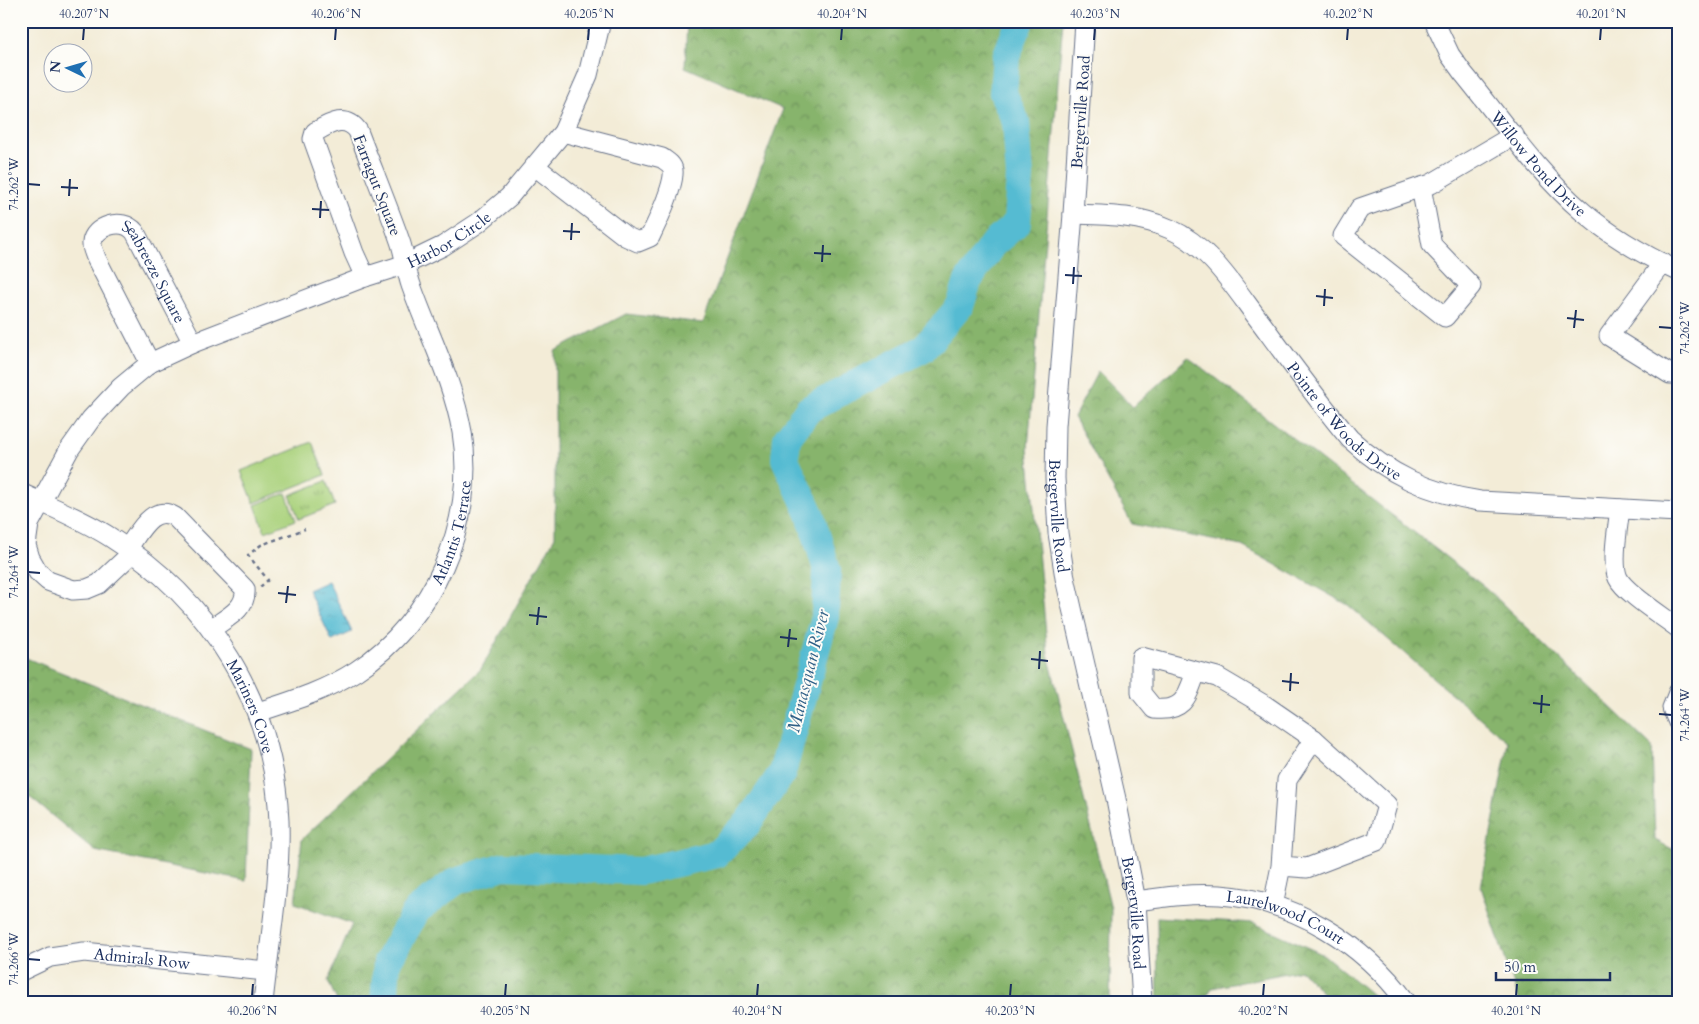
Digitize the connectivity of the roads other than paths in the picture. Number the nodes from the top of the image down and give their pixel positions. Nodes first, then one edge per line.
1 (601, 21) edge
2 (1084, 21) edge
3 (1434, 21) edge
4 (563, 132) junction
5 (1514, 135) junction
6 (536, 167) junction
7 (1421, 187) junction
8 (1073, 214) junction
9 (406, 264) junction
10 (1670, 267) edge
11 (365, 277) junction
12 (193, 343) junction
13 (150, 363) junction
14 (1678, 374) edge
15 (21, 493) edge
16 (41, 502) junction
17 (1620, 509) junction
18 (1678, 512) edge
19 (130, 551) junction
20 (211, 628) junction
21 (1678, 628) edge
22 (1196, 672) dead end
23 (1678, 693) edge
24 (258, 712) junction
25 (1678, 722) edge
26 (1314, 739) junction
27 (1281, 866) junction
28 (1136, 901) junction
29 (1273, 905) junction
30 (22, 969) edge
31 (266, 971) junction
32 (263, 1003) edge
33 (1142, 1003) edge
34 (1407, 1003) edge

1 - 4 street, Harbor Circle
2 - 8 street, Bergerville Road
3 - 5 street, Willow Pond Drive
4 - 6 street, Harbor Circle
4 - 6 street
5 - 7 street
5 - 10 street, Willow Pond Drive
6 - 9 street, Harbor Circle
7 - 7 street
8 - 17 street, Pointe of Woods Drive
8 - 28 street, Bergerville Road
9 - 11 street, Harbor Circle
9 - 11 street, Farragut Square
9 - 24 street, Atlantis Terrace
10 - 14 street
11 - 12 street, Harbor Circle
12 - 13 street
12 - 13 street, Seabreeze Square
13 - 16 street
15 - 16 street, Mariners Cove
16 - 19 street, Mariners Cove
16 - 19 street
17 - 18 street, Pointe of Woods Drive
17 - 21 street
19 - 20 street, Mariners Cove
19 - 20 street
20 - 24 street, Mariners Cove
22 - 26 street
23 - 25 street
24 - 31 street, Mariners Cove
26 - 27 street
26 - 27 street
27 - 29 street
28 - 29 street, Laurelwood Court
28 - 33 street, Bergerville Road
29 - 34 street, Laurelwood Court
30 - 31 street, Admirals Row
31 - 32 street, Mariners Cove

